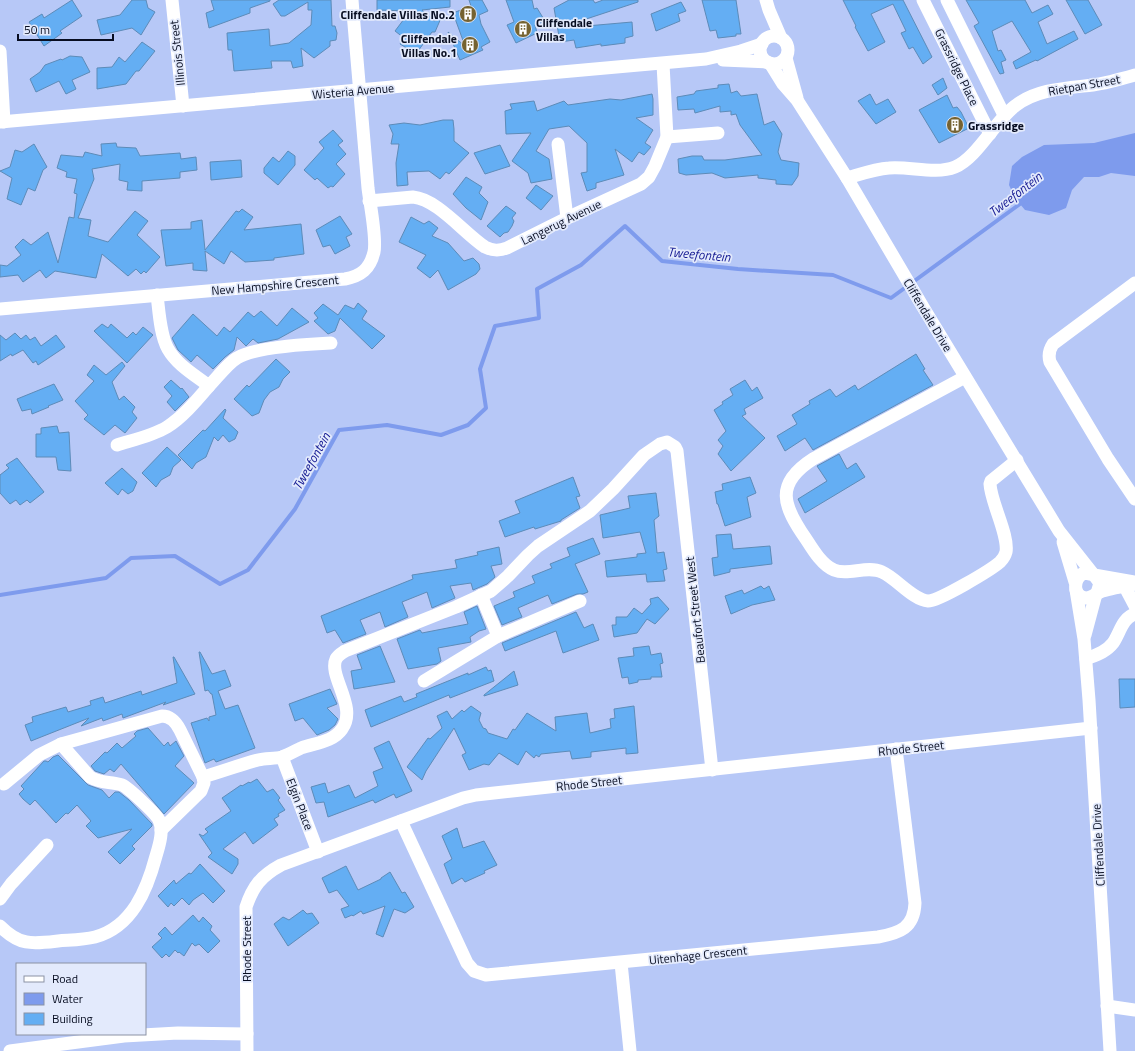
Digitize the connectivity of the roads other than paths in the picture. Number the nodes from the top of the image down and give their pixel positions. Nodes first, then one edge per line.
1 (172, 0) edge
2 (352, 0) edge
3 (923, 0) edge
4 (947, 0) edge
5 (768, 5) edge
6 (781, 38) junction
7 (763, 42) junction
8 (0, 51) edge
9 (786, 58) junction
10 (706, 59) junction
11 (768, 63) junction
12 (663, 64) junction
13 (1135, 76) edge
14 (360, 90) junction
15 (797, 100) junction
16 (183, 106) junction
17 (1004, 115) junction
18 (2, 122) edge
19 (718, 133) dead end
20 (990, 134) junction
21 (667, 137) junction
22 (558, 144) dead end
23 (847, 178) junction
24 (370, 201) junction
25 (567, 218) junction
26 (1135, 283) edge
27 (157, 295) junction
28 (0, 309) edge
29 (331, 343) dead end
30 (965, 377) junction
31 (209, 386) junction
32 (117, 445) dead end
33 (1017, 460) junction
34 (1135, 499) edge
35 (1059, 531) junction
36 (1093, 574) junction
37 (1132, 584) edge
38 (1076, 586) junction
39 (1097, 594) junction
40 (481, 596) junction
41 (580, 601) dead end
42 (1135, 606) edge
43 (1135, 614) edge
44 (498, 636) junction
45 (1084, 639) junction
46 (1086, 659) junction
47 (424, 681) dead end
48 (1091, 728) junction
49 (61, 744) junction
50 (896, 749) junction
51 (282, 757) junction
52 (712, 770) junction
53 (202, 778) junction
54 (4, 784) dead end
55 (401, 821) junction
56 (161, 830) junction
57 (48, 845) dead end
58 (318, 852) junction
59 (0, 899) edge
60 (0, 926) edge
61 (621, 963) junction
62 (1107, 1006) junction
63 (1135, 1010) edge
64 (247, 1034) junction
65 (145, 1035) edge
66 (146, 1035) edge
67 (52, 1048) edge
68 (10, 1051) edge
69 (247, 1051) edge
70 (630, 1051) edge
71 (1110, 1051) edge

1 - 16 street, Illinois Street
2 - 14 street, New Hampshire Crescent
3 - 20 street, Grassridge Place
4 - 17 street, Grassridge Place
5 - 6 street
5 - 7 street
6 - 7 street
6 - 9 street
7 - 10 street, Wisteria Avenue
7 - 11 street
8 - 18 street
9 - 11 street
9 - 15 street, Cliffendale Drive
10 - 11 street, Wisteria Avenue
10 - 12 street, Wisteria Avenue
11 - 15 street, Cliffendale Drive
12 - 14 street, Wisteria Avenue
12 - 21 street, Langerug Avenue
13 - 17 street, Rietpan Street
14 - 16 street, Wisteria Avenue
14 - 24 street, New Hampshire Crescent
15 - 23 street, Cliffendale Drive
16 - 18 street, Wisteria Avenue
17 - 20 street, Rietpan Street
19 - 21 street
20 - 23 street, Rietpan Street
21 - 25 street, Langerug Avenue
22 - 25 street
23 - 30 street, Cliffendale Drive
24 - 25 street, Langerug Avenue
24 - 27 street, New Hampshire Crescent
26 - 34 street
27 - 28 street, New Hampshire Crescent
27 - 31 street
29 - 31 street
30 - 33 street, Cliffendale Drive
30 - 33 street
31 - 32 street
33 - 35 street, Cliffendale Drive
35 - 36 street, Cliffendale Drive
35 - 38 street, Cliffendale Drive
36 - 37 street
36 - 38 street
36 - 39 street
37 - 39 street
37 - 42 street
38 - 39 street
38 - 45 street, Cliffendale Drive
39 - 45 street, Cliffendale Drive
40 - 44 street
40 - 51 street
40 - 52 street, Beaufort Street West
41 - 44 street
43 - 46 street
44 - 47 street
45 - 46 street, Cliffendale Drive
46 - 48 street, Cliffendale Drive
48 - 50 street, Rhode Street
48 - 62 street, Cliffendale Drive
49 - 53 street
49 - 54 street
49 - 56 street
50 - 52 street, Rhode Street
50 - 61 street, Uitenhage Crescent
51 - 53 street
51 - 58 street, Elgin Place
52 - 55 street, Rhode Street
53 - 56 street
55 - 58 street, Rhode Street
55 - 61 street, Uitenhage Crescent
56 - 60 street
57 - 59 street
58 - 64 street, Rhode Street
61 - 70 street
62 - 63 street
62 - 71 street, Cliffendale Drive
64 - 66 street
64 - 69 street, Rhode Street
65 - 67 street
67 - 68 street

